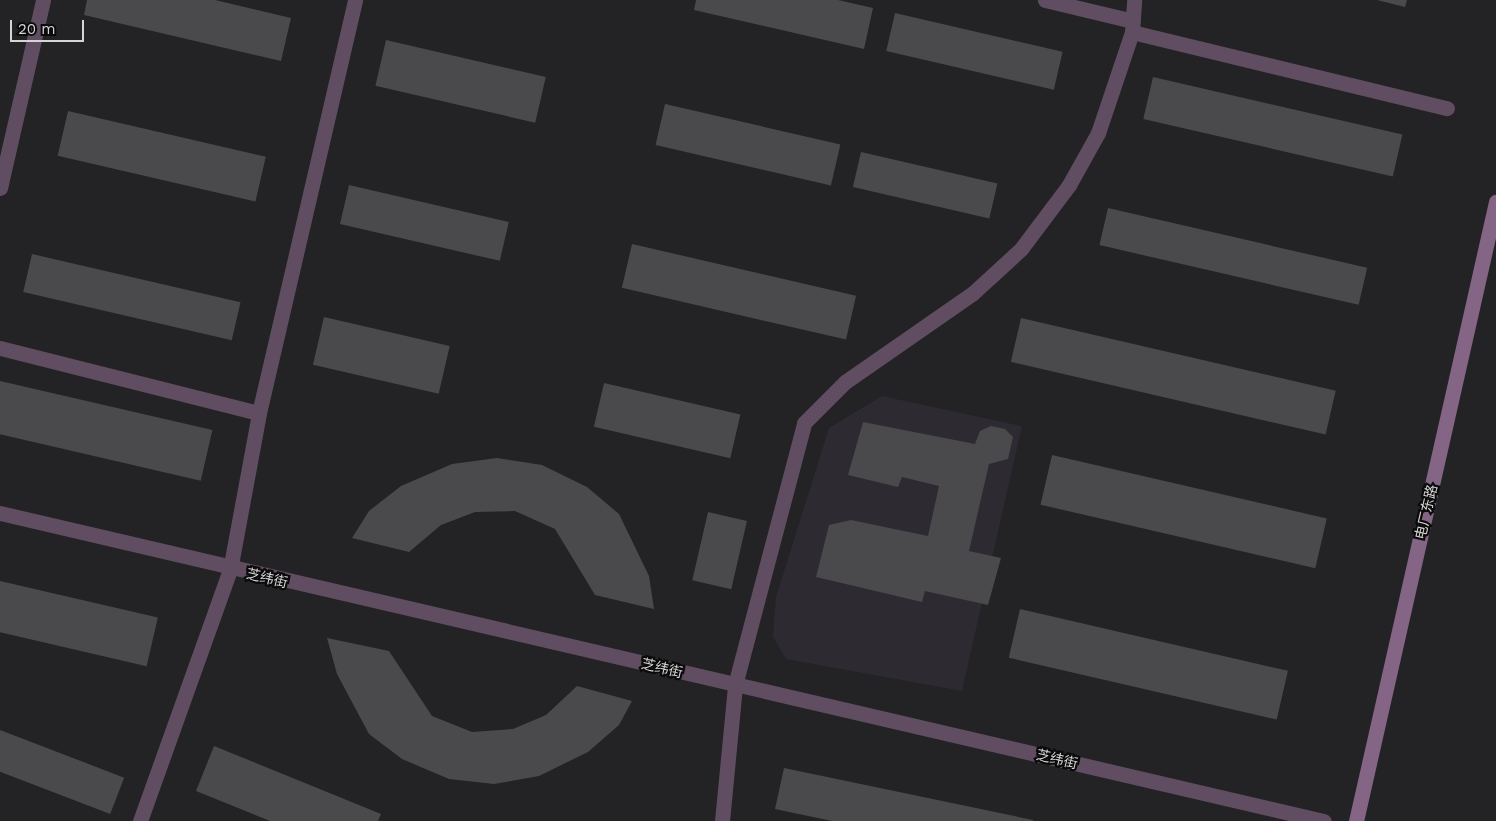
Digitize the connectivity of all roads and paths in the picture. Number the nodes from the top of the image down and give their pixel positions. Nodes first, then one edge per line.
1 (43, 0) edge
2 (355, 0) edge
3 (1045, 0) edge
4 (1134, 0) edge
5 (1133, 26) junction
6 (1448, 108) dead end
7 (0, 188) edge
8 (1496, 202) edge
9 (0, 348) edge
10 (260, 413) junction
11 (0, 513) edge
12 (230, 570) junction
13 (735, 685) junction
14 (140, 821) edge
15 (722, 821) edge
16 (1324, 821) edge
17 (1356, 821) edge

1 - 7 street
2 - 10 street
3 - 5 street
4 - 5 street
5 - 6 street
5 - 13 street
8 - 17 street, 电厂东路
9 - 10 street
10 - 12 street
11 - 12 street, 芝纬街
12 - 13 street, 芝纬街
12 - 14 street
13 - 15 street
13 - 16 street, 芝纬街

